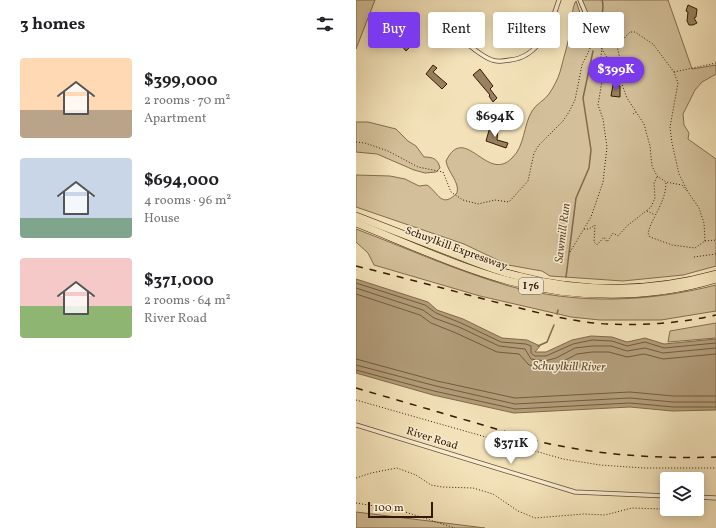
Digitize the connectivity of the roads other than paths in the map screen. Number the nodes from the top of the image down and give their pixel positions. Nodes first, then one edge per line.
1 (559, 0) edge
2 (580, 0) edge
3 (585, 12) edge
4 (476, 48) edge
5 (356, 216) edge
6 (356, 223) edge
7 (716, 274) edge
8 (716, 279) edge
9 (356, 425) edge
10 (660, 496) edge
11 (704, 497) edge
12 (716, 498) edge

1 - 4 street
2 - 3 street
5 - 7 highway, Schuylkill Expressway / I 76
6 - 8 highway, Schuylkill Expressway / I 76
9 - 10 street, River Road
11 - 12 street

